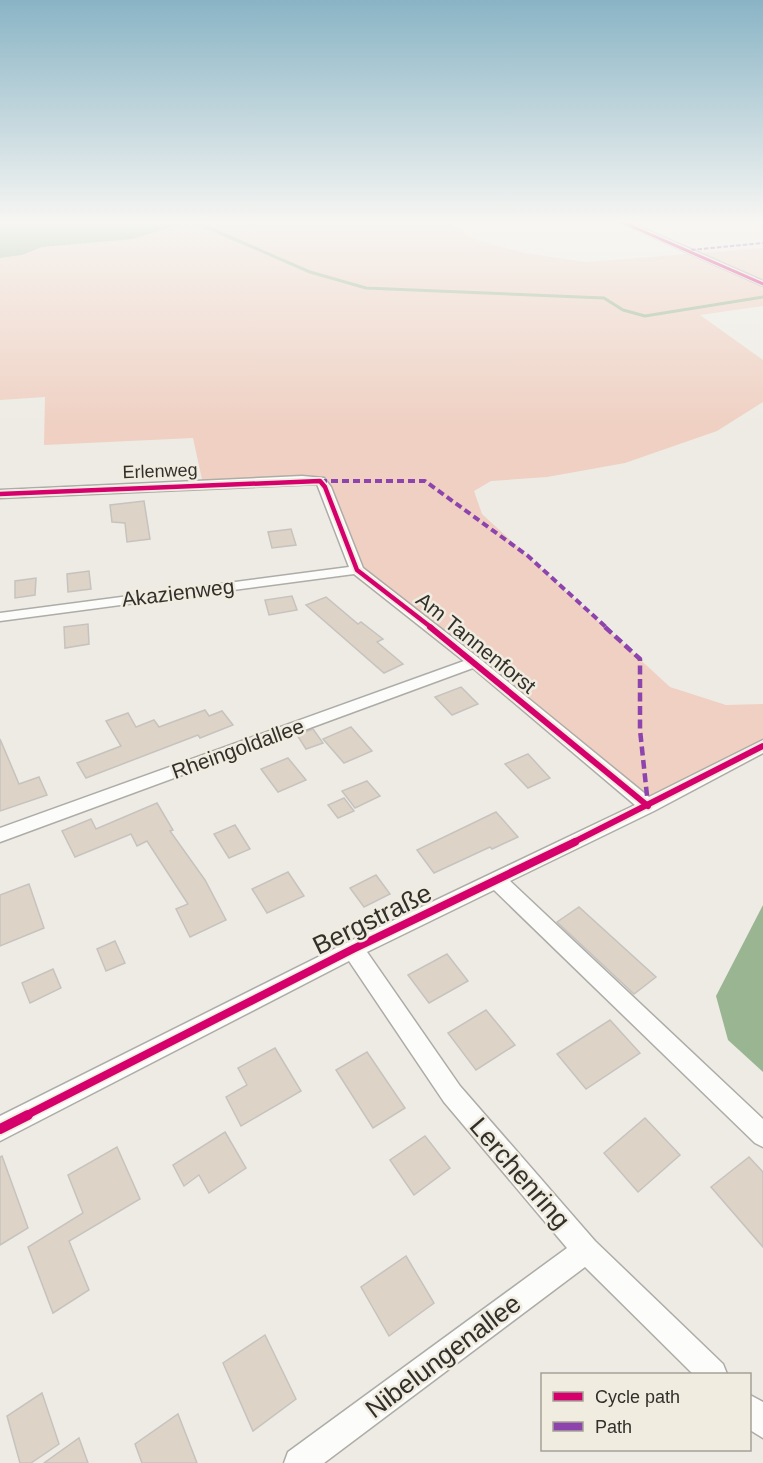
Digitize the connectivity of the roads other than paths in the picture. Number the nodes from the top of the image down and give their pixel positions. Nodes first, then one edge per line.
1 (0, 494) edge
2 (357, 570) junction
3 (0, 617) edge
4 (475, 662) junction
5 (763, 746) edge
6 (648, 806) junction
7 (0, 835) edge
8 (496, 880) junction
9 (353, 949) junction
10 (0, 1129) edge
11 (763, 1136) edge
12 (586, 1250) junction
13 (712, 1373) edge
14 (751, 1411) edge
15 (763, 1423) edge
16 (299, 1463) edge

1 - 2 street, Erlenweg
2 - 3 street, Akazienweg
2 - 4 street, Am Tannenforst
4 - 6 street, Am Tannenforst
4 - 7 street, Rheingoldallee
5 - 6 street, Bergstraße
6 - 8 street, Bergstraße
8 - 9 street, Bergstraße
8 - 11 street
9 - 10 street, Bergstraße
9 - 12 street, Lerchenring
12 - 13 street, Lerchenring
12 - 16 street, Nibelungenallee
14 - 15 street

